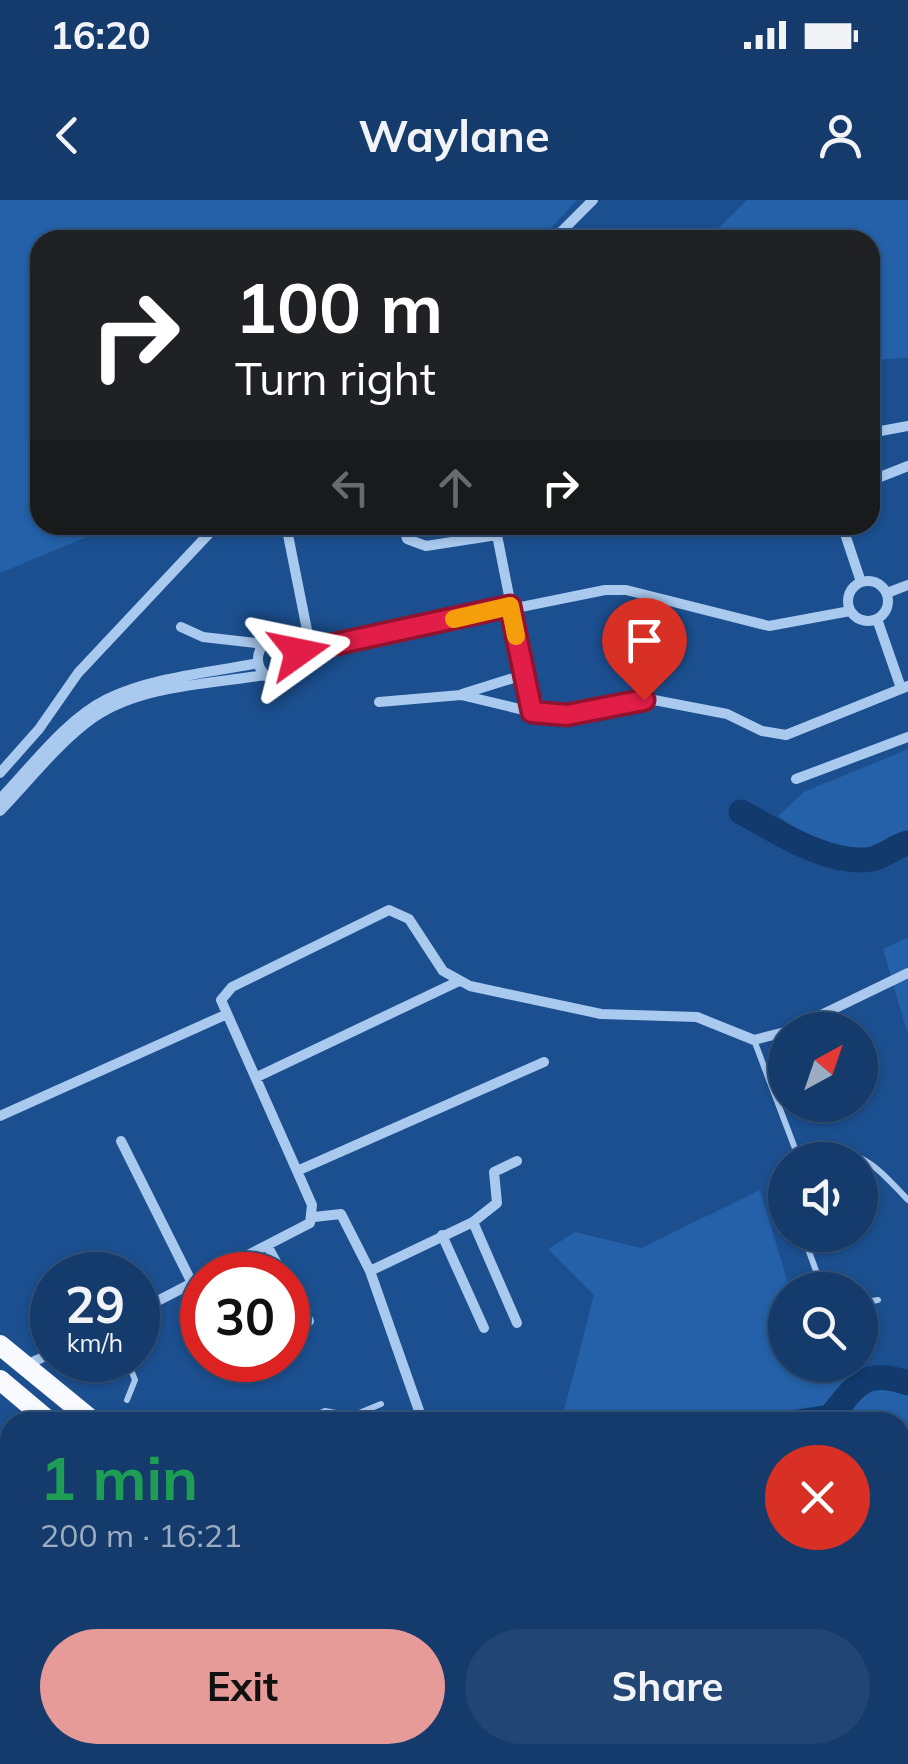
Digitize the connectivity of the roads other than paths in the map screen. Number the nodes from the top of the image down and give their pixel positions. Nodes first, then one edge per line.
1 (593, 200) edge
2 (563, 230) edge
3 (908, 426) edge
4 (880, 431) edge
5 (908, 466) edge
6 (880, 478) edge
7 (208, 535) edge
8 (288, 535) edge
9 (406, 535) edge
10 (474, 535) edge
11 (497, 535) edge
12 (845, 535) edge
13 (861, 582) junction
14 (908, 585) edge
15 (887, 594) junction
16 (510, 606) junction
17 (850, 611) junction
18 (877, 619) junction
19 (182, 627) dead end
20 (264, 644) junction
21 (312, 650) junction
22 (299, 652) junction
23 (258, 663) junction
24 (265, 675) junction
25 (524, 675) junction
26 (905, 687) edge
27 (461, 695) junction
28 (379, 702) dead end
29 (532, 712) junction
30 (908, 737) edge
31 (0, 773) edge
32 (796, 779) dead end
33 (0, 799) edge
34 (0, 811) edge
35 (908, 973) edge
36 (457, 982) junction
37 (827, 1012) edge
38 (225, 1015) junction
39 (768, 1036) edge
40 (754, 1040) junction
41 (544, 1062) dead end
42 (257, 1077) junction
43 (0, 1116) edge
44 (121, 1141) dead end
45 (793, 1142) edge
46 (517, 1161) dead end
47 (878, 1168) edge
48 (297, 1171) junction
49 (908, 1200) edge
50 (314, 1217) junction
51 (473, 1222) junction
52 (442, 1234) junction
53 (268, 1247) junction
54 (185, 1252) edge
55 (258, 1252) edge
56 (271, 1252) edge
57 (370, 1271) junction
58 (517, 1323) dead end
59 (484, 1328) dead end
60 (0, 1345) edge
61 (30, 1364) edge
62 (26, 1366) junction
63 (0, 1380) edge
64 (133, 1382) edge
65 (127, 1400) dead end
66 (381, 1404) dead end
67 (38, 1412) edge
68 (82, 1412) edge
69 (362, 1412) edge
70 (419, 1412) edge

1 - 2 street
3 - 4 street
5 - 6 street
7 - 31 street
8 - 21 street
9 - 10 street
11 - 16 street
12 - 13 street
13 - 15 street
13 - 17 street
14 - 15 street
15 - 18 street
16 - 17 street
16 - 21 street
16 - 25 street
17 - 18 street
18 - 26 street
19 - 20 street
20 - 22 street
20 - 23 street
21 - 22 street
22 - 24 street
23 - 24 street
23 - 33 street
24 - 34 street
25 - 27 street
25 - 29 street
26 - 29 street
27 - 28 street
27 - 29 street
30 - 32 street
35 - 37 street
36 - 38 street
36 - 40 street
36 - 42 street
38 - 42 street
38 - 43 street
39 - 40 street
40 - 45 lane
41 - 48 street
42 - 48 street
44 - 54 street
46 - 51 street
47 - 49 lane
48 - 50 street
50 - 53 street
50 - 57 street
51 - 52 street
51 - 58 street
52 - 57 street
52 - 59 street
53 - 55 street
53 - 56 street
57 - 70 street
60 - 62 highway
61 - 62 street
62 - 68 highway
63 - 67 highway
64 - 65 lane
66 - 69 lane

